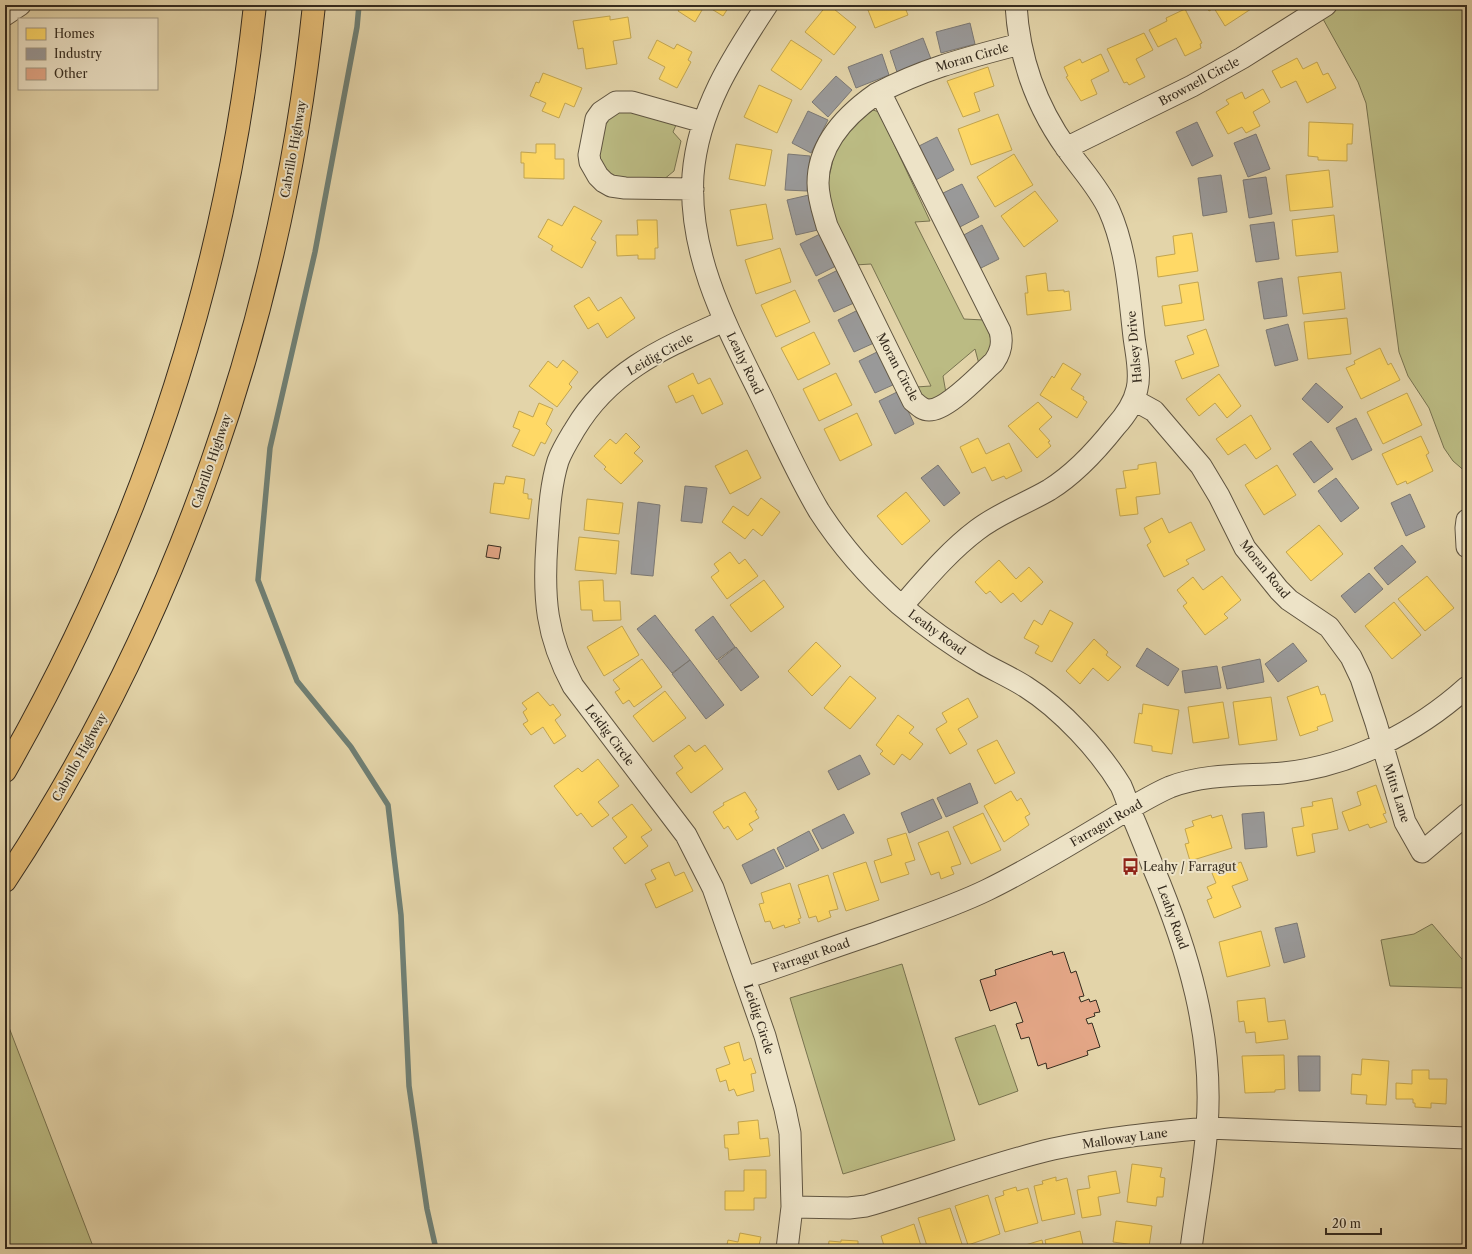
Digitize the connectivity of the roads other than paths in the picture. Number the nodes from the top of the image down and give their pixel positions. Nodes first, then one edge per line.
1 (20, 5) edge
2 (255, 5) edge
3 (314, 5) edge
4 (768, 5) edge
5 (1016, 5) edge
6 (1326, 5) edge
7 (5, 15) edge
8 (1020, 44) junction
9 (880, 92) junction
10 (702, 122) junction
11 (1066, 148) junction
12 (693, 189) junction
13 (724, 321) junction
14 (1134, 400) junction
15 (1467, 520) edge
16 (1467, 547) edge
17 (902, 606) junction
18 (1467, 687) edge
19 (1382, 743) junction
20 (5, 771) edge
21 (1130, 808) junction
22 (1467, 814) edge
23 (5, 881) edge
24 (745, 978) junction
25 (1207, 1128) junction
26 (1467, 1138) edge
27 (792, 1206) junction
28 (787, 1249) edge
29 (1191, 1249) edge

1 - 7 street
2 - 20 highway
3 - 23 highway, Cabrillo Highway
4 - 10 street, Leahy Road
5 - 8 street, Halsey Drive
6 - 11 street, Brownell Circle
8 - 9 street, Moran Circle
8 - 11 street, Halsey Drive
9 - 9 street, Moran Circle
10 - 12 street, Leahy Road
10 - 12 street
11 - 14 street, Halsey Drive
12 - 13 street, Leahy Road
13 - 17 street, Leahy Road
13 - 24 street, Leidig Circle
14 - 17 street, Halsey Drive
14 - 19 street, Moran Road
15 - 16 street
17 - 21 street, Leahy Road
18 - 19 street, Farragut Road
19 - 21 street, Farragut Road
19 - 22 street, Mitts Lane
21 - 24 street, Farragut Road
21 - 25 street, Leahy Road
24 - 27 street, Leidig Circle
25 - 26 street, Malloway Lane
25 - 27 street, Malloway Lane
25 - 29 street, Leahy Road
27 - 28 street, Leidig Circle

